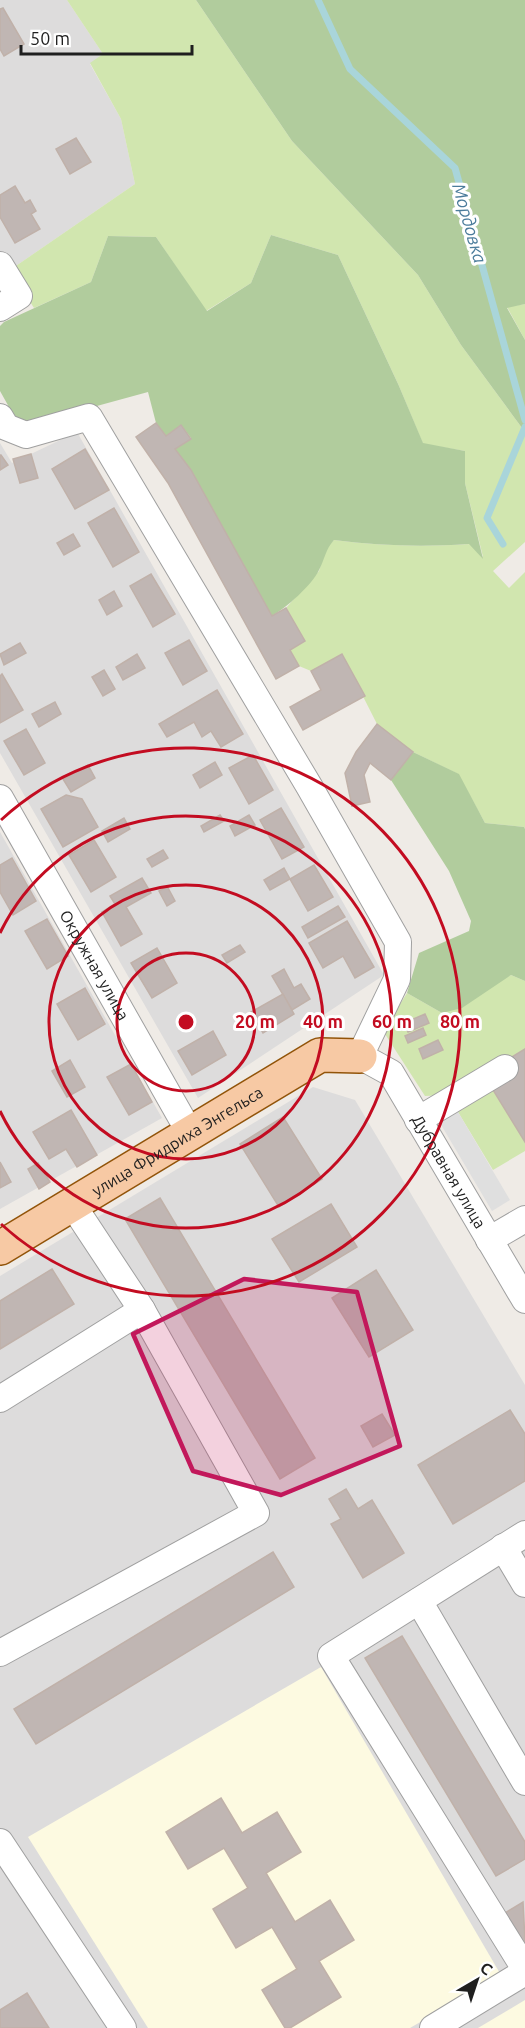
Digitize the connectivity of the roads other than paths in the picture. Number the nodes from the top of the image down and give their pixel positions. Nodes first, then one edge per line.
1 (0, 265) edge
2 (9, 302) edge
3 (0, 417) edge
4 (0, 798) edge
5 (360, 1056) junction
6 (505, 1068) dead end
7 (418, 1119) junction
8 (190, 1133) junction
9 (72, 1204) junction
10 (525, 1219) edge
11 (489, 1240) junction
12 (0, 1248) edge
13 (525, 1300) edge
14 (142, 1310) junction
15 (0, 1399) edge
16 (525, 1534) edge
17 (503, 1547) junction
18 (525, 1584) edge
19 (419, 1601) junction
20 (0, 1653) edge
21 (525, 1782) edge
22 (0, 1842) edge
23 (525, 1971) edge
24 (123, 2028) edge
25 (433, 2028) edge

1 - 2 street
3 - 5 street
4 - 8 street, Окружная улица
5 - 7 street, Дубравная улица
5 - 8 main road, улица Фридриха Энгельса
6 - 7 street
7 - 11 street, Дубравная улица
8 - 9 main road, улица Фридриха Энгельса
9 - 12 main road, улица Фридриха Энгельса
9 - 14 street
10 - 11 street
11 - 13 street, Дубравная улица
14 - 15 street
14 - 20 street
16 - 17 street
17 - 18 street
17 - 19 street
19 - 21 street
19 - 23 street
22 - 24 street
23 - 25 street

